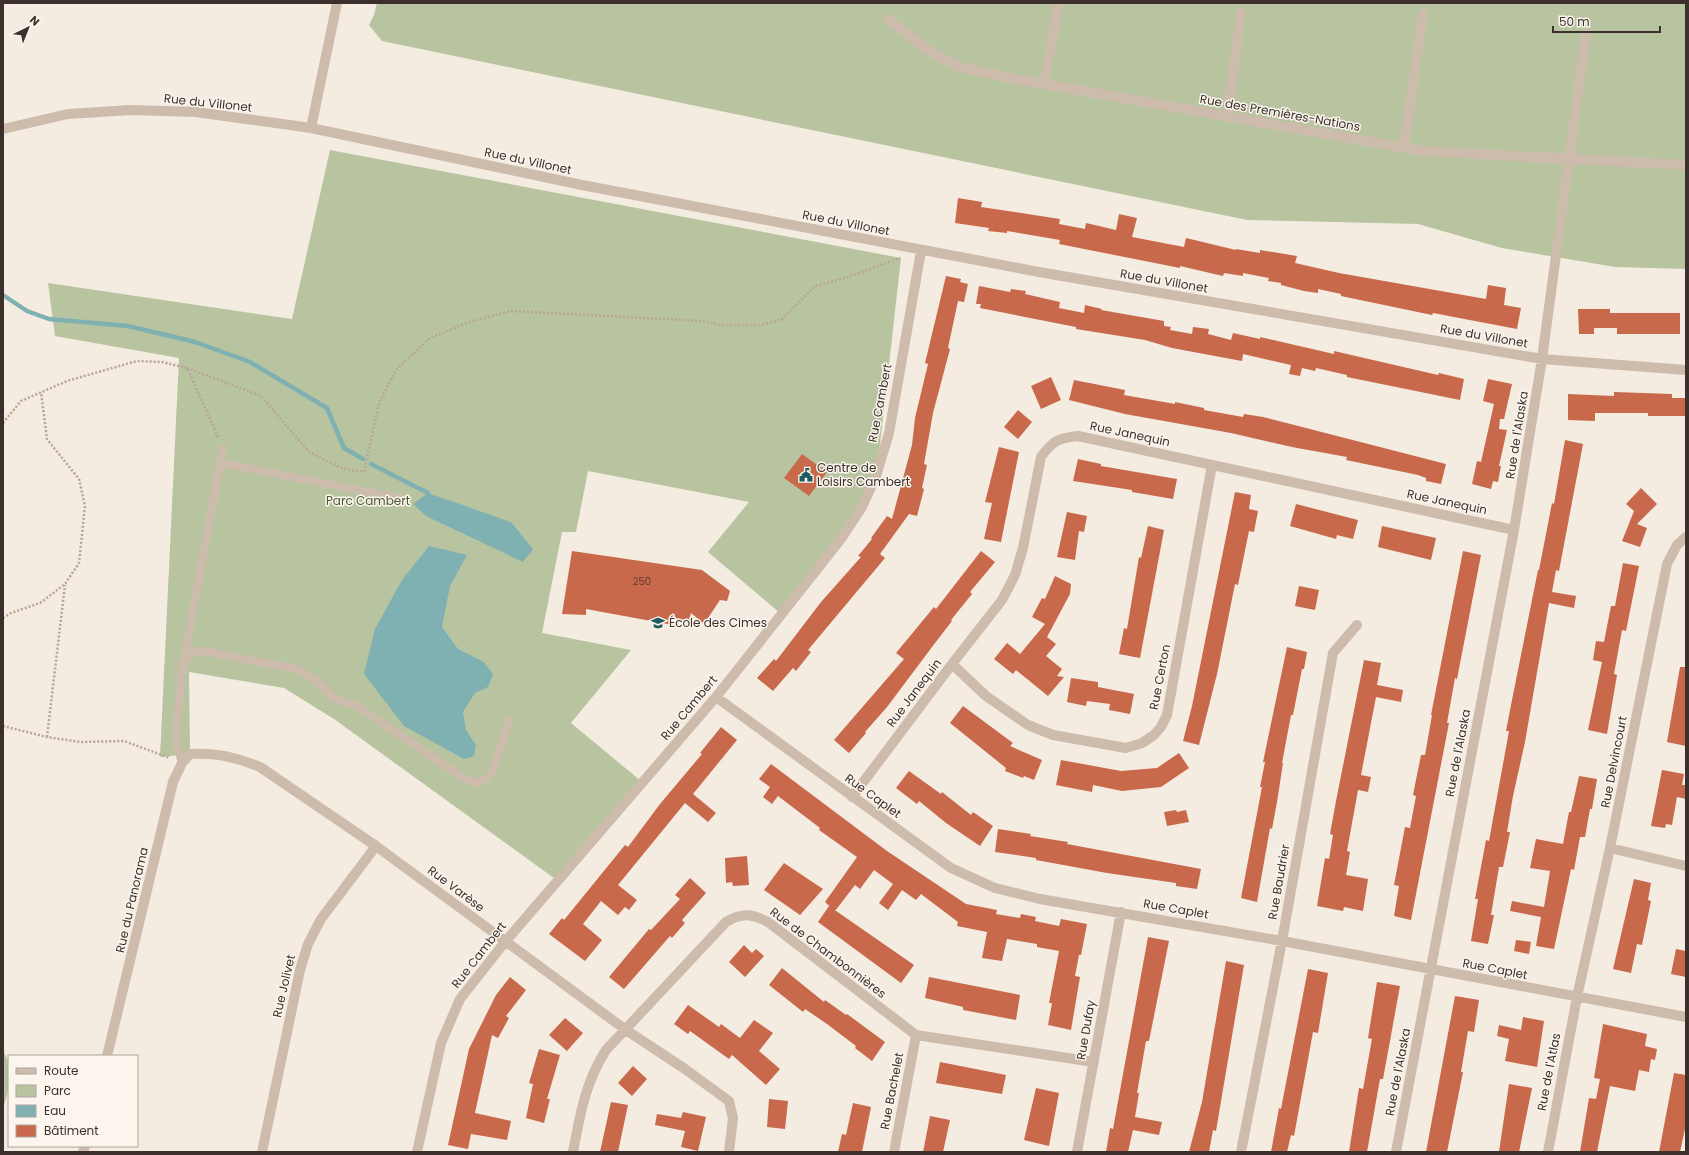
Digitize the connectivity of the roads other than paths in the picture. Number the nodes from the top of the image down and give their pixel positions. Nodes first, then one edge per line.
1 (337, 3) edge
2 (1060, 3) edge
3 (1241, 13) dead end
4 (1423, 14) dead end
5 (888, 19) dead end
6 (1586, 33) dead end
7 (1044, 84) junction
8 (1227, 117) junction
9 (311, 128) junction
10 (3, 129) edge
11 (1404, 147) junction
12 (1569, 159) junction
13 (1686, 165) edge
14 (921, 251) junction
15 (1542, 359) junction
16 (1686, 370) edge
17 (223, 448) road end
18 (221, 463) junction
19 (1212, 465) junction
20 (404, 499) dead end
21 (1514, 530) junction
22 (1686, 538) edge
23 (1357, 625) dead end
24 (183, 664) junction
25 (952, 664) junction
26 (716, 697) junction
27 (510, 719) dead end
28 (190, 754) joint
29 (182, 763) junction
30 (852, 797) junction
31 (376, 846) junction
32 (1610, 848) junction
33 (1686, 866) edge
34 (1121, 912) junction
35 (1282, 941) junction
36 (505, 942) junction
37 (1430, 970) junction
38 (1577, 997) junction
39 (1686, 1017) edge
40 (626, 1030) junction
41 (916, 1035) junction
42 (107, 1055) edge
43 (1094, 1062) junction
44 (262, 1152) edge
45 (417, 1152) edge
46 (573, 1152) edge
47 (729, 1152) edge
48 (894, 1152) edge
49 (1076, 1152) edge
50 (1241, 1152) edge
51 (1396, 1152) edge
52 (1548, 1152) edge

1 - 9 street
2 - 7 street
3 - 8 street
4 - 11 street
5 - 7 street, Rue des Premières-Nations
6 - 12 street, Rue de l'Alaska
7 - 8 street, Rue des Premières-Nations
8 - 11 street, Rue des Premières-Nations
9 - 10 street, Rue du Villonet
9 - 14 street, Rue du Villonet
11 - 12 street, Rue des Premières-Nations
12 - 13 street, Rue des Premières-Nations
12 - 15 street, Rue de l'Alaska
14 - 15 street, Rue du Villonet
14 - 26 street, Rue Cambert
15 - 16 street, Rue du Villonet
15 - 21 street, Rue de l'Alaska
17 - 18 lane
18 - 20 lane
18 - 24 lane
19 - 21 street, Rue Janequin
19 - 25 street, Rue Janequin
19 - 25 street, Rue Certon
21 - 37 street, Rue de l'Alaska
22 - 32 street, Rue Delvincourt
23 - 35 street, Rue Baudrier
24 - 27 lane
24 - 29 lane
25 - 30 street, Rue Janequin
26 - 30 street, Rue Caplet
26 - 36 street, Rue Cambert
28 - 29 street, Rue du Panorama
28 - 31 street, Rue Varèse
29 - 42 street, Rue du Panorama
30 - 34 street, Rue Caplet
31 - 36 street, Rue Varèse
31 - 44 street, Rue Jolivet
32 - 33 street
32 - 38 street, Rue Delvincourt
34 - 35 street, Rue Caplet
34 - 43 street, Rue Dufay
35 - 37 street, Rue Caplet
35 - 50 street, Rue Baudrier
36 - 40 street, Rue Varèse
36 - 45 street, Rue Cambert
37 - 38 street, Rue Caplet
37 - 51 street, Rue de l'Alaska
38 - 39 street, Rue Caplet
38 - 52 street, Rue de l'Atlas
40 - 41 street, Rue de Chambonnières
40 - 46 street, Rue de Chambonnières
40 - 47 street, Rue Varèse
41 - 43 street, Rue de Chambonnières
41 - 48 street, Rue Bachelet
43 - 49 street, Rue Dufay

